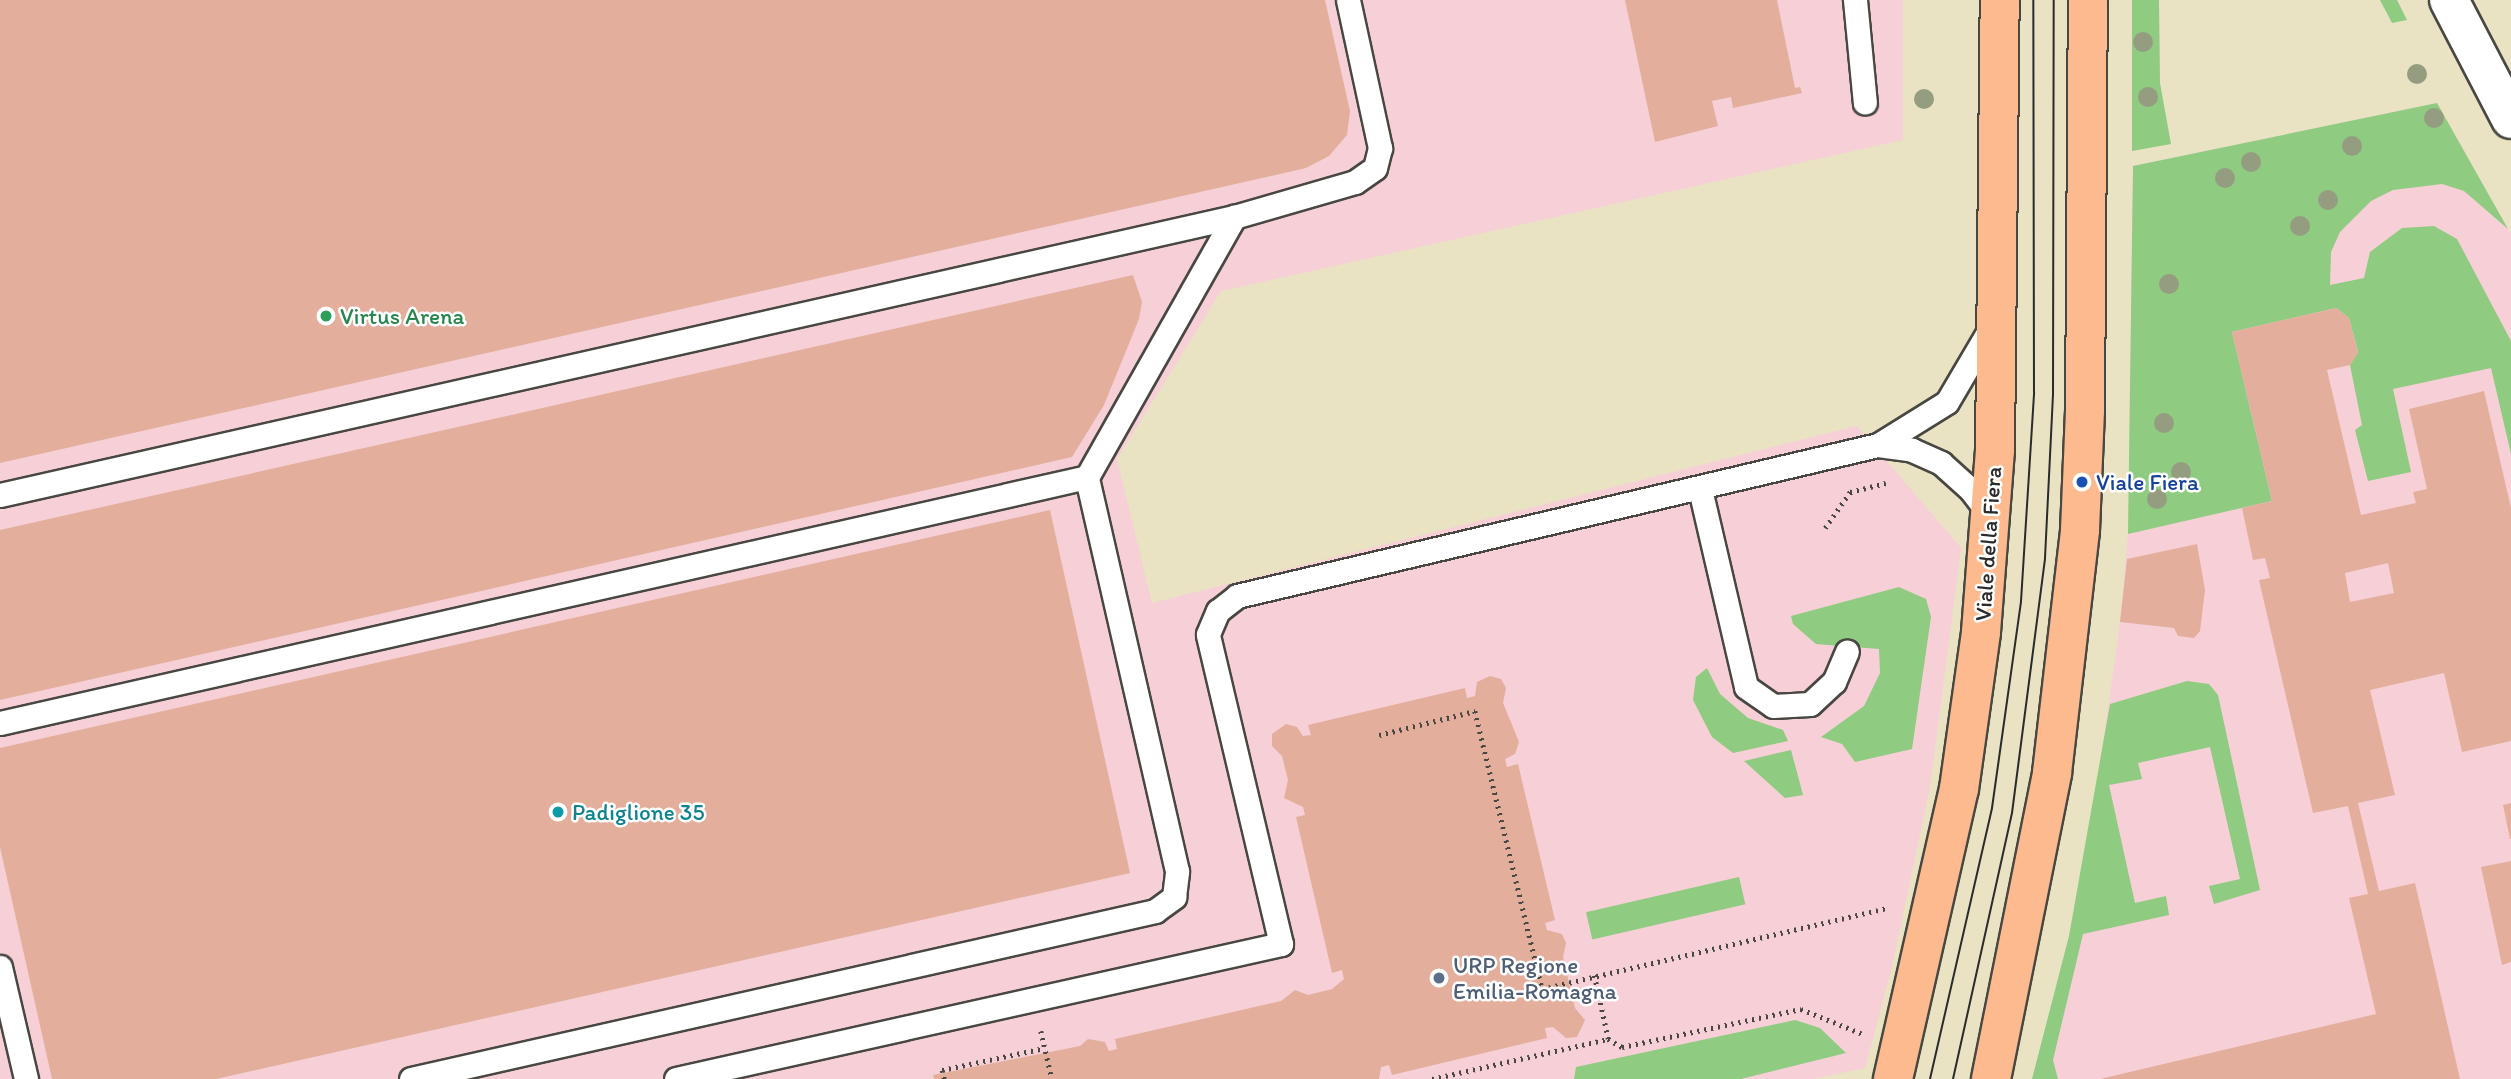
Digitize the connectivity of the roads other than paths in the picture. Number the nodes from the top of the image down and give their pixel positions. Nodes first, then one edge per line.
1 (1348, 0) edge
2 (1856, 0) edge
3 (2000, 0) edge
4 (2088, 0) edge
5 (2449, 0) edge
6 (1865, 103) dead end
7 (2511, 119) edge
8 (1234, 217) junction
9 (1998, 314) junction
10 (1878, 445) junction
11 (1087, 477) junction
12 (1700, 489) junction
13 (0, 495) edge
14 (1991, 517) junction
15 (1847, 652) dead end
16 (0, 723) edge
17 (0, 967) edge
18 (26, 1079) edge
19 (411, 1079) edge
20 (676, 1079) edge
21 (1893, 1079) edge
22 (1991, 1079) edge

1 - 8 lane
2 - 6 lane
3 - 9 main road, Viale della Fiera
4 - 22 main road
5 - 7 street
8 - 11 lane
8 - 13 lane
9 - 10 lane
9 - 14 main road, Viale della Fiera
10 - 12 lane
10 - 14 lane
11 - 16 lane
11 - 19 lane
12 - 15 lane
12 - 20 lane
14 - 21 main road, Viale della Fiera
17 - 18 lane

